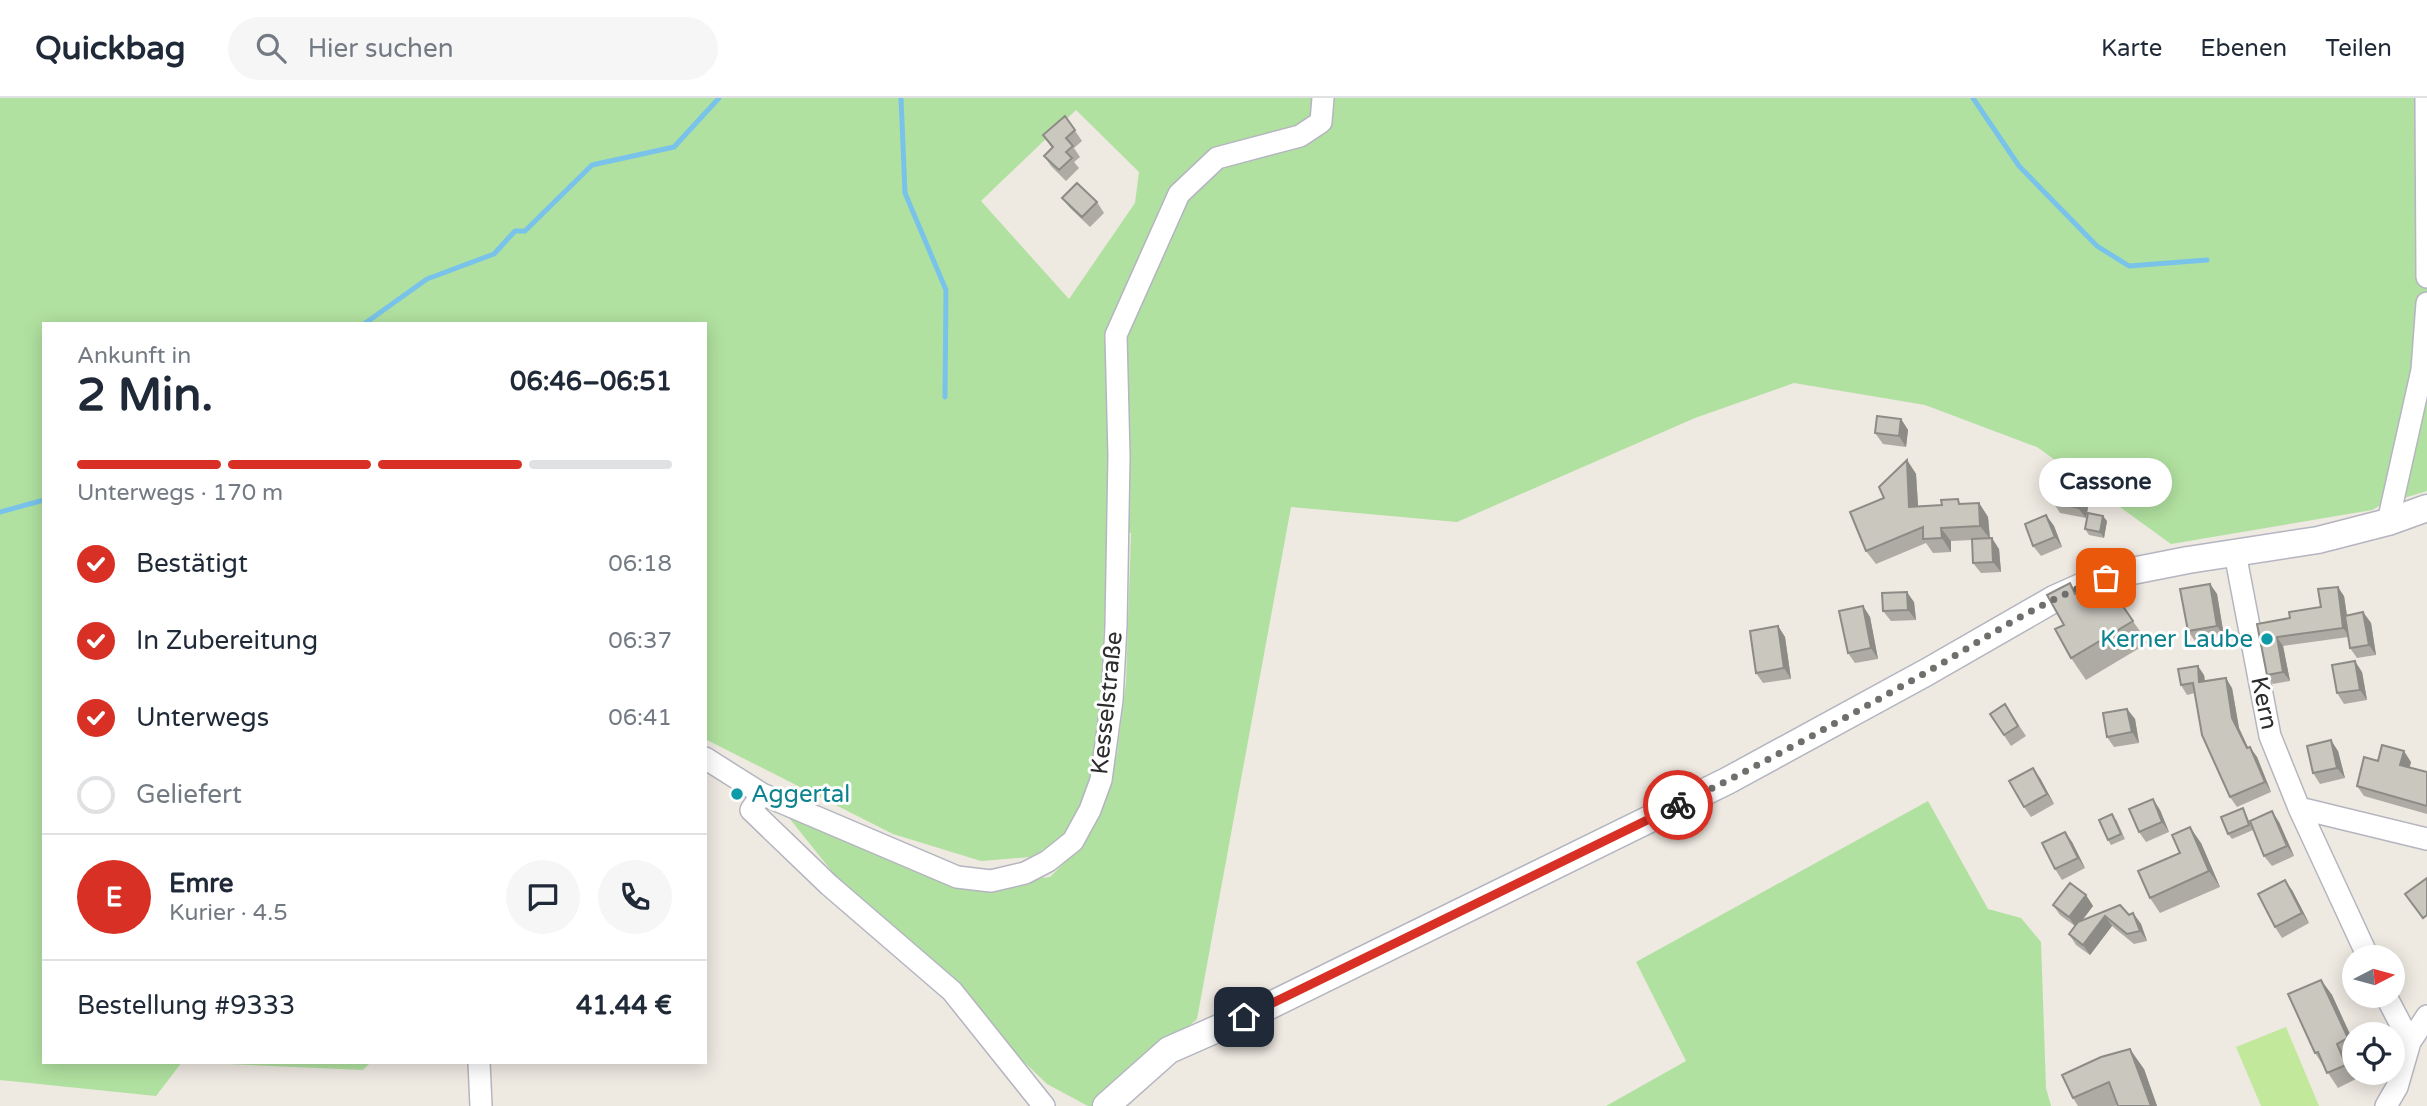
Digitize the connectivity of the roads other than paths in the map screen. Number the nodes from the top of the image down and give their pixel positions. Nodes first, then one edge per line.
1 (1323, 98) edge
2 (2427, 98) edge
3 (2427, 277) edge
4 (2427, 303) edge
5 (2427, 508) edge
6 (2388, 522) junction
7 (2235, 553) junction
8 (707, 759) edge
9 (761, 794) junction
10 (2299, 808) junction
11 (2427, 839) edge
12 (2362, 945) edge
13 (2392, 1008) edge
14 (2427, 1016) edge
15 (2410, 1042) junction
16 (479, 1064) edge
17 (481, 1106) edge
18 (1044, 1106) edge
19 (1106, 1106) edge
20 (2386, 1106) edge

1 - 9 street, Kesselstraße
2 - 3 street
4 - 6 street
5 - 6 street
6 - 7 street
7 - 10 street, Kern
7 - 19 street
8 - 9 street
9 - 18 street
10 - 11 street
10 - 12 street, Kern
13 - 15 street
14 - 15 street
15 - 20 street
16 - 17 street

